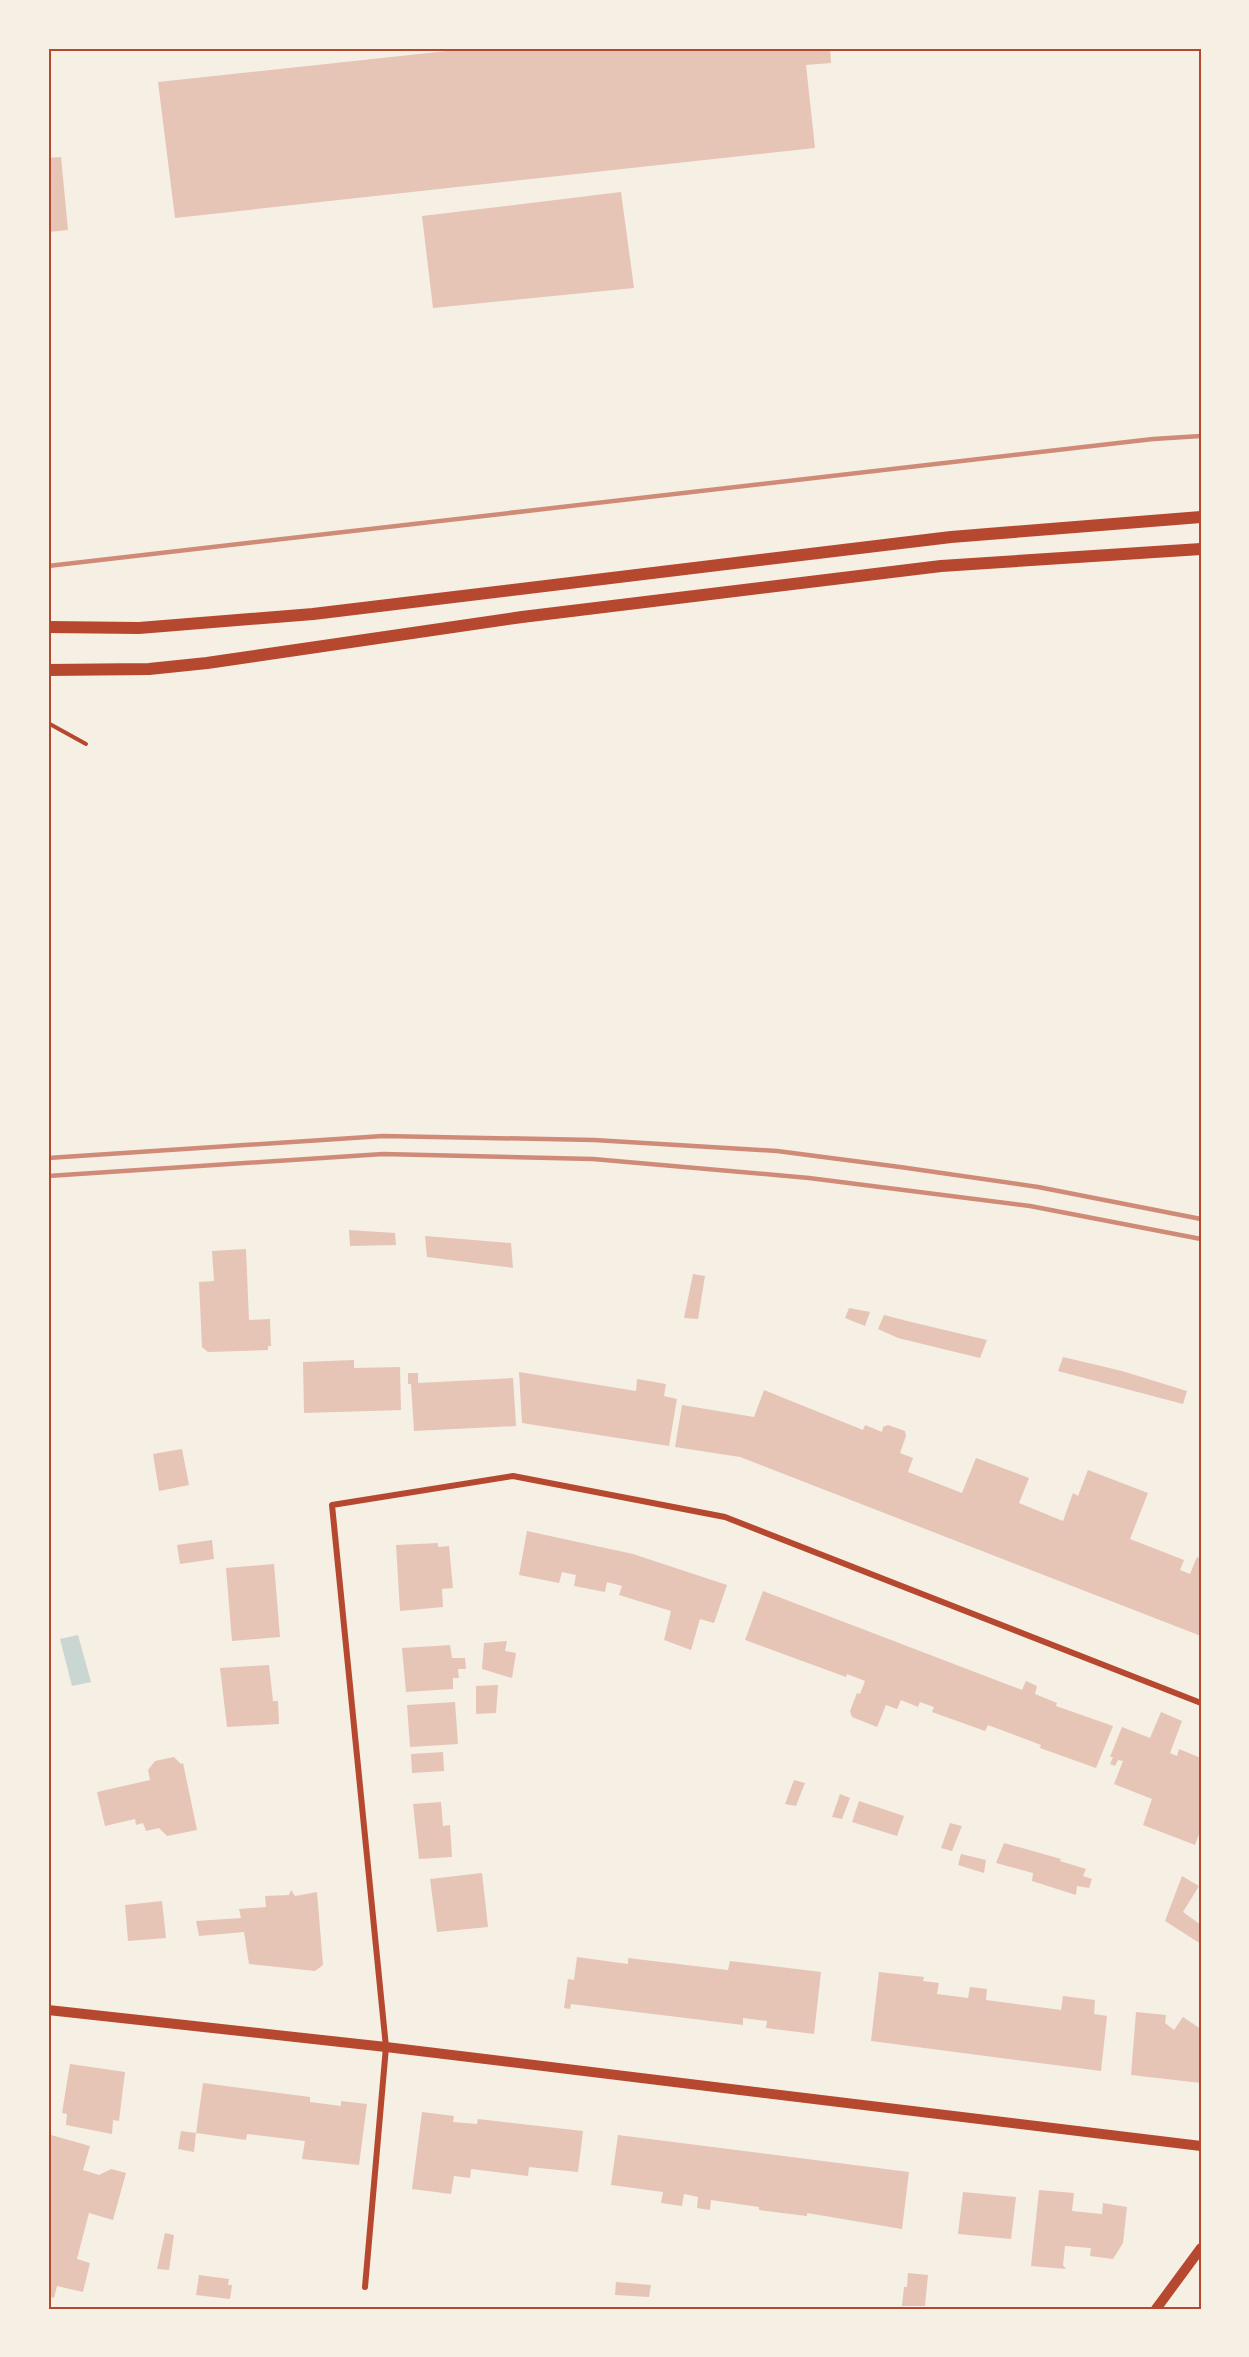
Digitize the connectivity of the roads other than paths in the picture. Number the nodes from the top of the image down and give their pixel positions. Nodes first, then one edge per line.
1 (1201, 517) edge
2 (1201, 549) edge
3 (48, 627) edge
4 (48, 670) edge
5 (1201, 1703) edge
6 (48, 2010) edge
7 (386, 2047) junction
8 (1201, 2146) edge
9 (1201, 2248) edge
10 (364, 2287) dead end
11 (1156, 2309) edge

1 - 3 main road
2 - 4 main road
5 - 7 street
6 - 7 street
7 - 8 street
7 - 10 street
9 - 11 street

